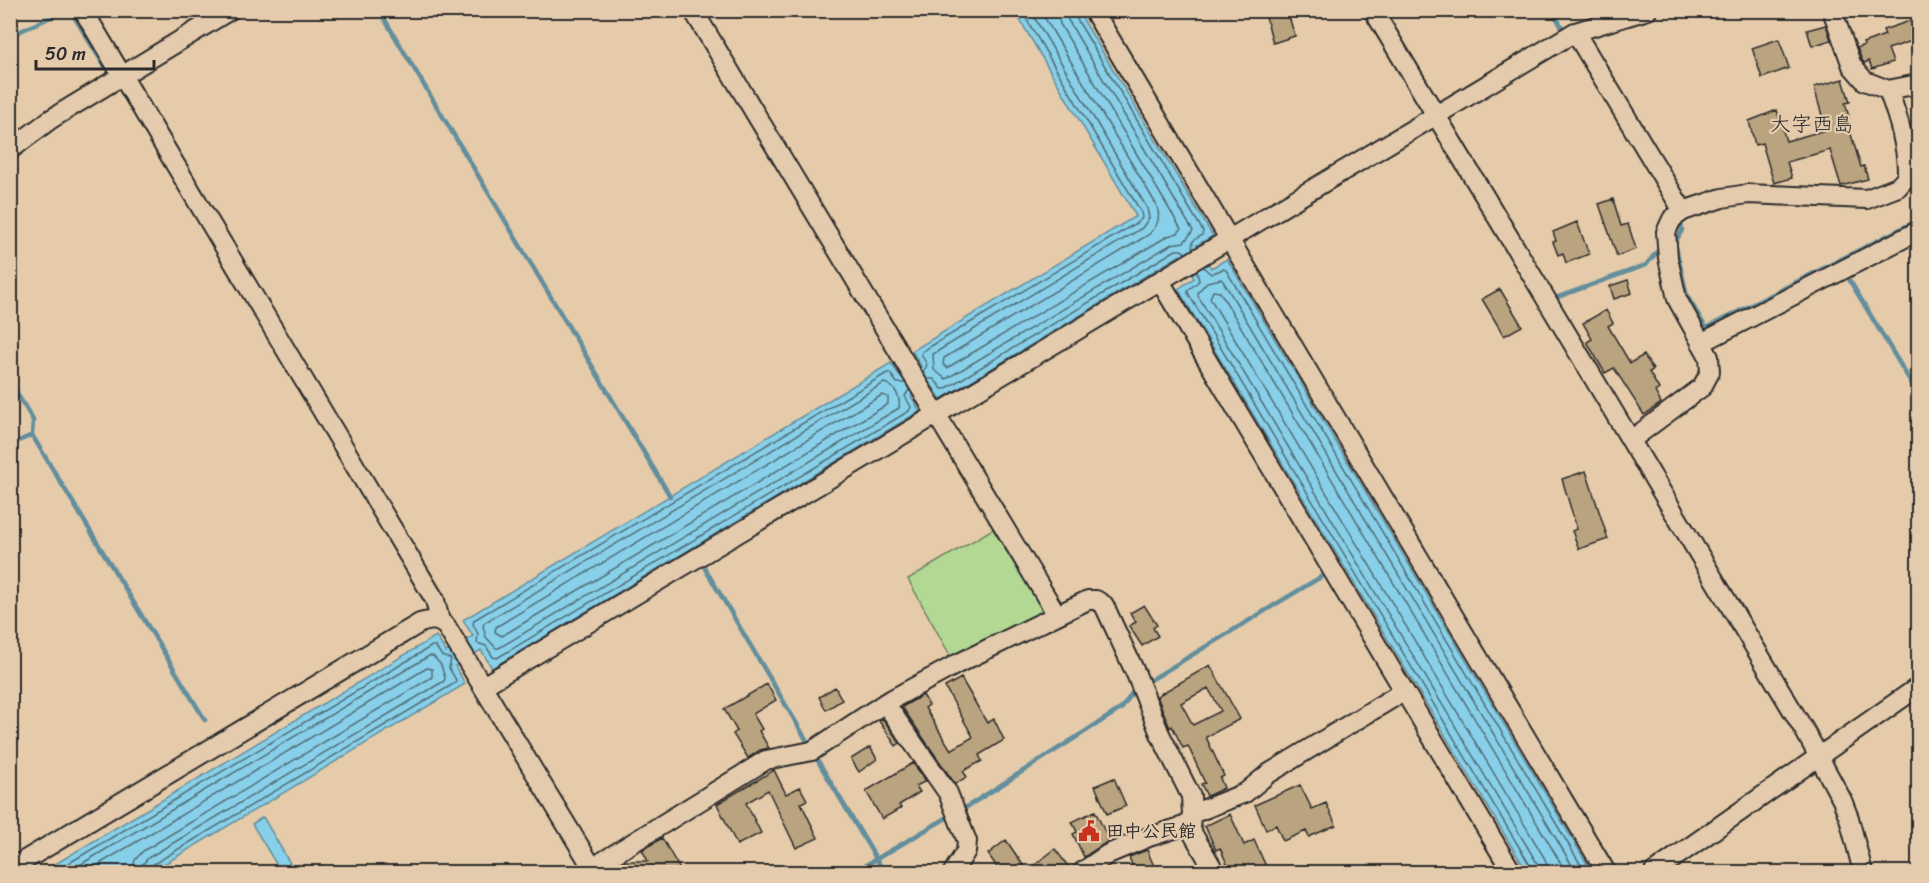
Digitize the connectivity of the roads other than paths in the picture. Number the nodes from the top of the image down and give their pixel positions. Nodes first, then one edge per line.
1 (83, 10) edge
2 (230, 10) edge
3 (693, 10) edge
4 (1093, 10) edge
5 (1373, 10) edge
6 (1648, 10) edge
7 (1832, 10) edge
8 (1575, 32) junction
9 (122, 75) junction
10 (1918, 84) edge
11 (1888, 90) junction
12 (1437, 117) junction
13 (10, 150) edge
14 (1683, 211) junction
15 (1918, 231) edge
16 (1230, 239) junction
17 (1161, 281) junction
18 (1701, 343) junction
19 (937, 416) junction
20 (1631, 440) junction
21 (1057, 615) junction
22 (440, 621) junction
23 (483, 686) junction
24 (1918, 687) edge
25 (1404, 692) junction
26 (885, 703) junction
27 (1818, 757) junction
28 (1191, 819) junction
29 (10, 869) edge
30 (593, 870) edge
31 (953, 873) edge
32 (1082, 873) edge
33 (1215, 873) edge
34 (1512, 873) edge
35 (1606, 873) edge
36 (1654, 873) edge
37 (1863, 873) edge

1 - 9 street
2 - 9 street
3 - 19 street
4 - 16 street
5 - 12 street
6 - 8 street
7 - 11 street
8 - 12 street
8 - 14 street
9 - 13 street
9 - 22 street
10 - 11 street
11 - 14 street
12 - 16 street
12 - 20 street
14 - 18 street
15 - 18 street
16 - 17 street
16 - 35 street
17 - 19 street
17 - 25 street
18 - 20 street
19 - 21 street
19 - 23 street
20 - 27 street
21 - 26 street
21 - 28 street
22 - 23 street
22 - 29 street
23 - 30 street
24 - 27 street
25 - 28 street
25 - 34 street
26 - 30 street
26 - 31 street
27 - 36 street
27 - 37 street
28 - 32 street
28 - 33 street

